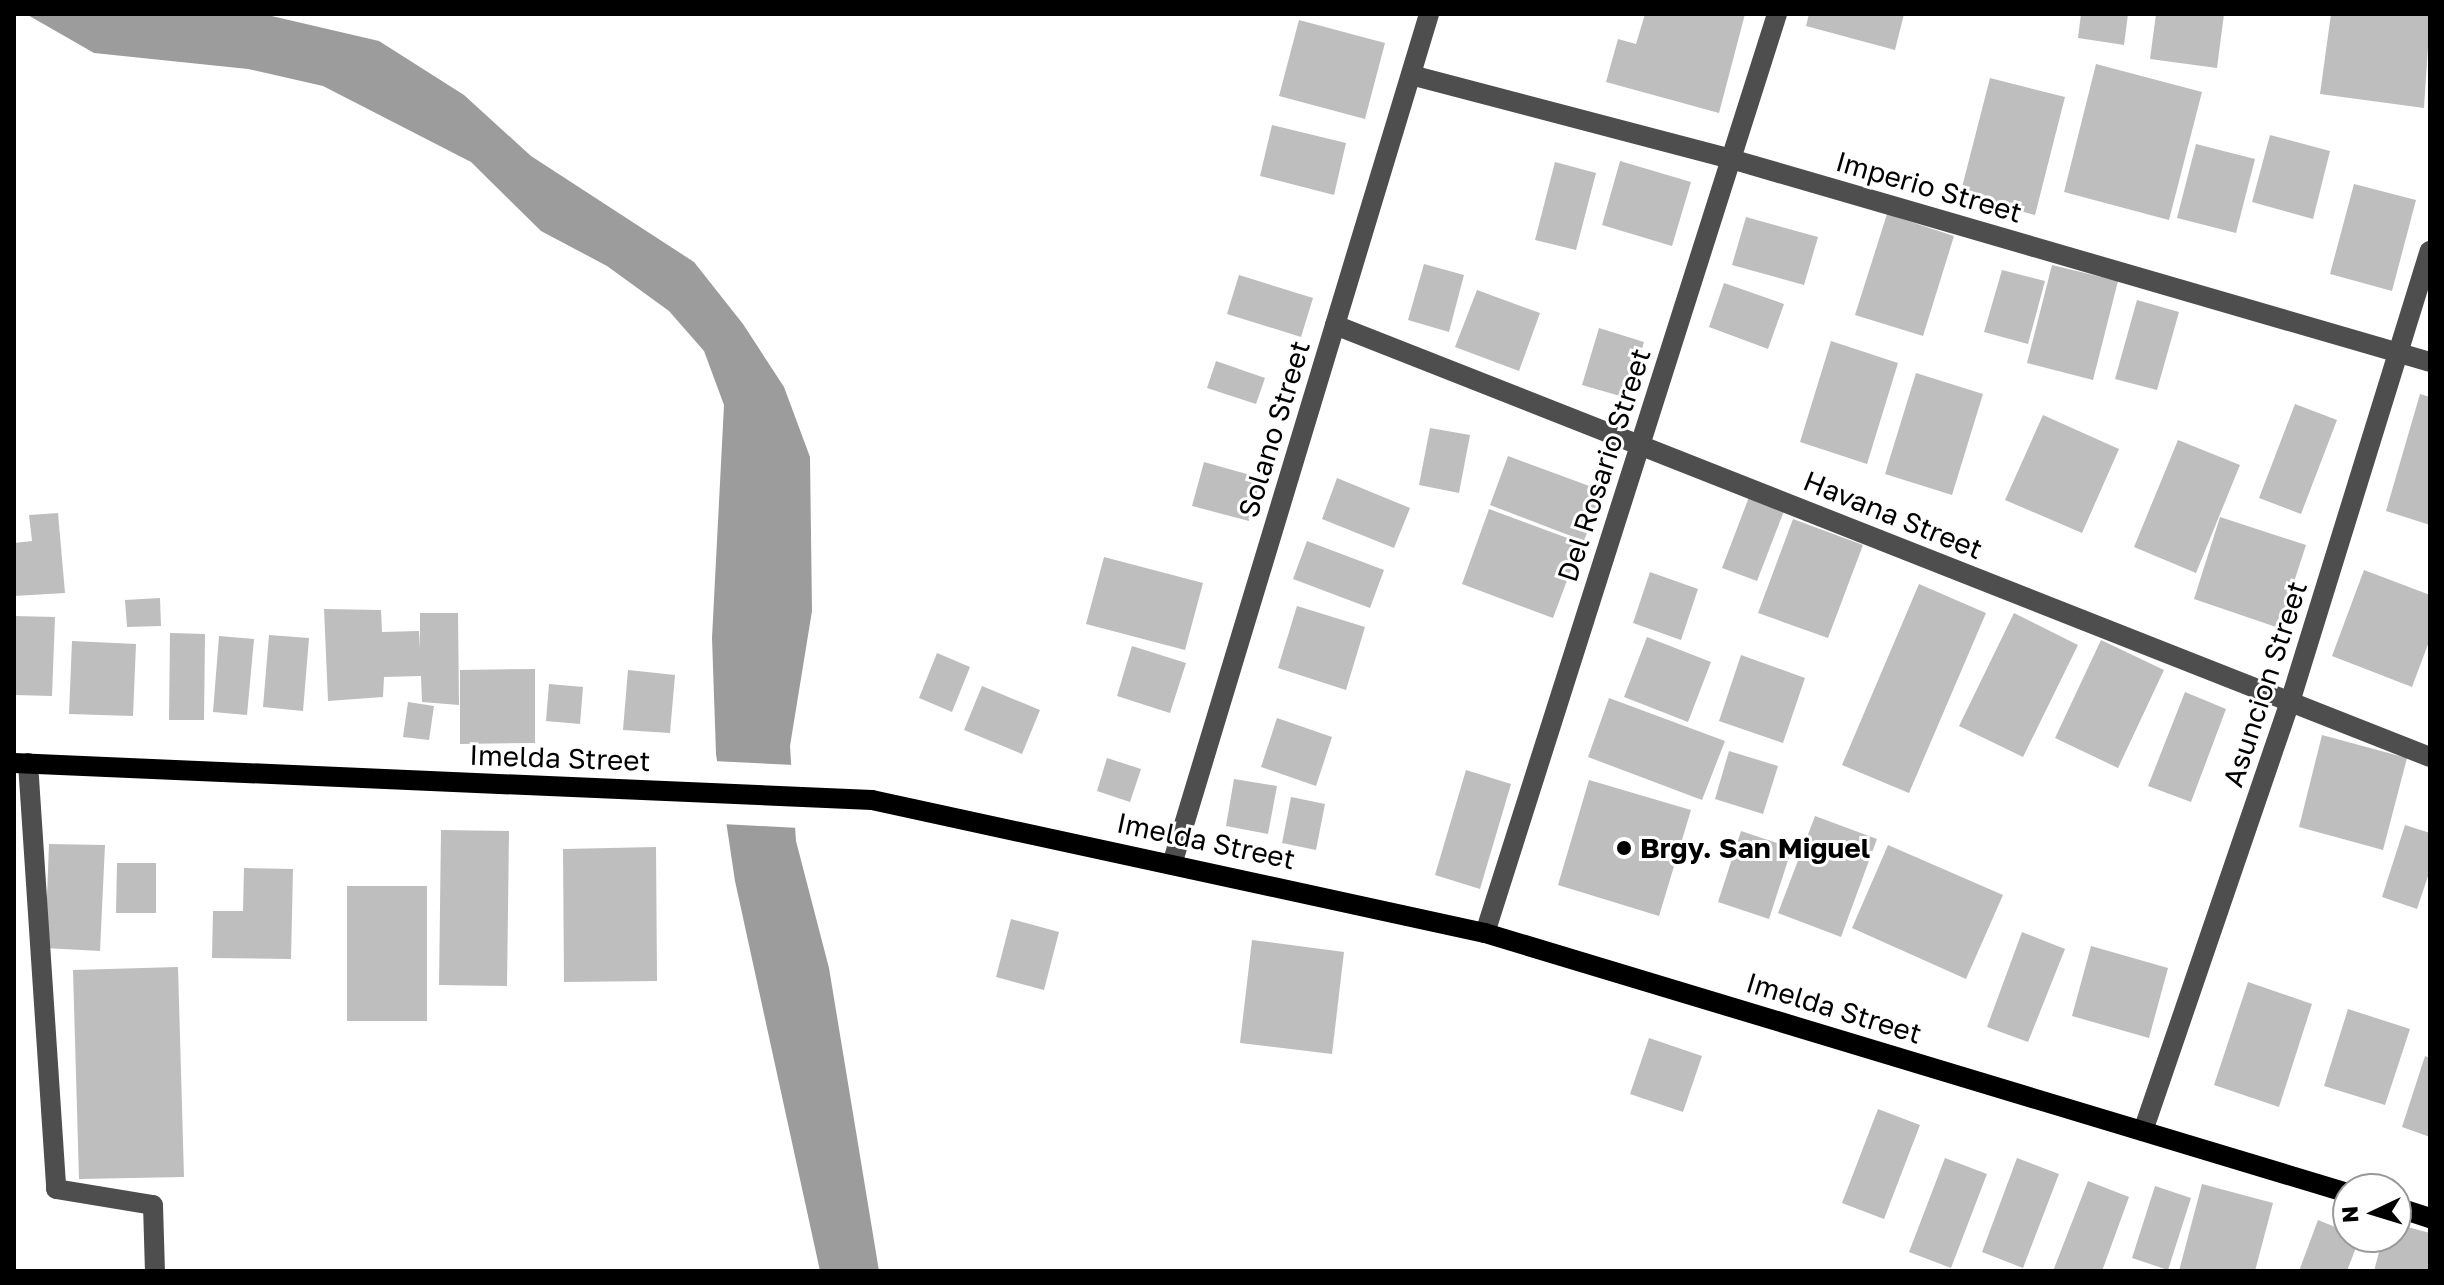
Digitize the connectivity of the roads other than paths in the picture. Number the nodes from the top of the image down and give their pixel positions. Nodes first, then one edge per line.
1 (1429, 14) edge
2 (1777, 14) edge
3 (1411, 75) junction
4 (1731, 159) junction
5 (2430, 251) edge
6 (1335, 325) junction
7 (2400, 354) junction
8 (2430, 362) edge
9 (1640, 445) junction
10 (2290, 702) junction
11 (2430, 757) edge
12 (21, 763) edge
13 (1173, 861) junction
14 (1485, 933) junction
15 (2143, 1131) junction
16 (2332, 1188) edge
17 (155, 1271) edge

1 - 3 street, Solano Street
2 - 4 street, Del Rosario Street
3 - 4 street, Imperio Street
3 - 6 street, Solano Street
4 - 7 street, Imperio Street
4 - 9 street, Del Rosario Street
5 - 7 street, Asuncion Street
6 - 9 street, Havana Street
6 - 13 street, Solano Street
7 - 8 street, Imperio Street
7 - 10 street, Asuncion Street
9 - 10 street, Havana Street
9 - 14 street, Del Rosario Street
10 - 11 street, Havana Street
10 - 15 street, Asuncion Street
12 - 13 main road, Imelda Street
12 - 17 street
13 - 14 main road, Imelda Street
14 - 15 main road, Imelda Street
15 - 16 main road, Imelda Street

